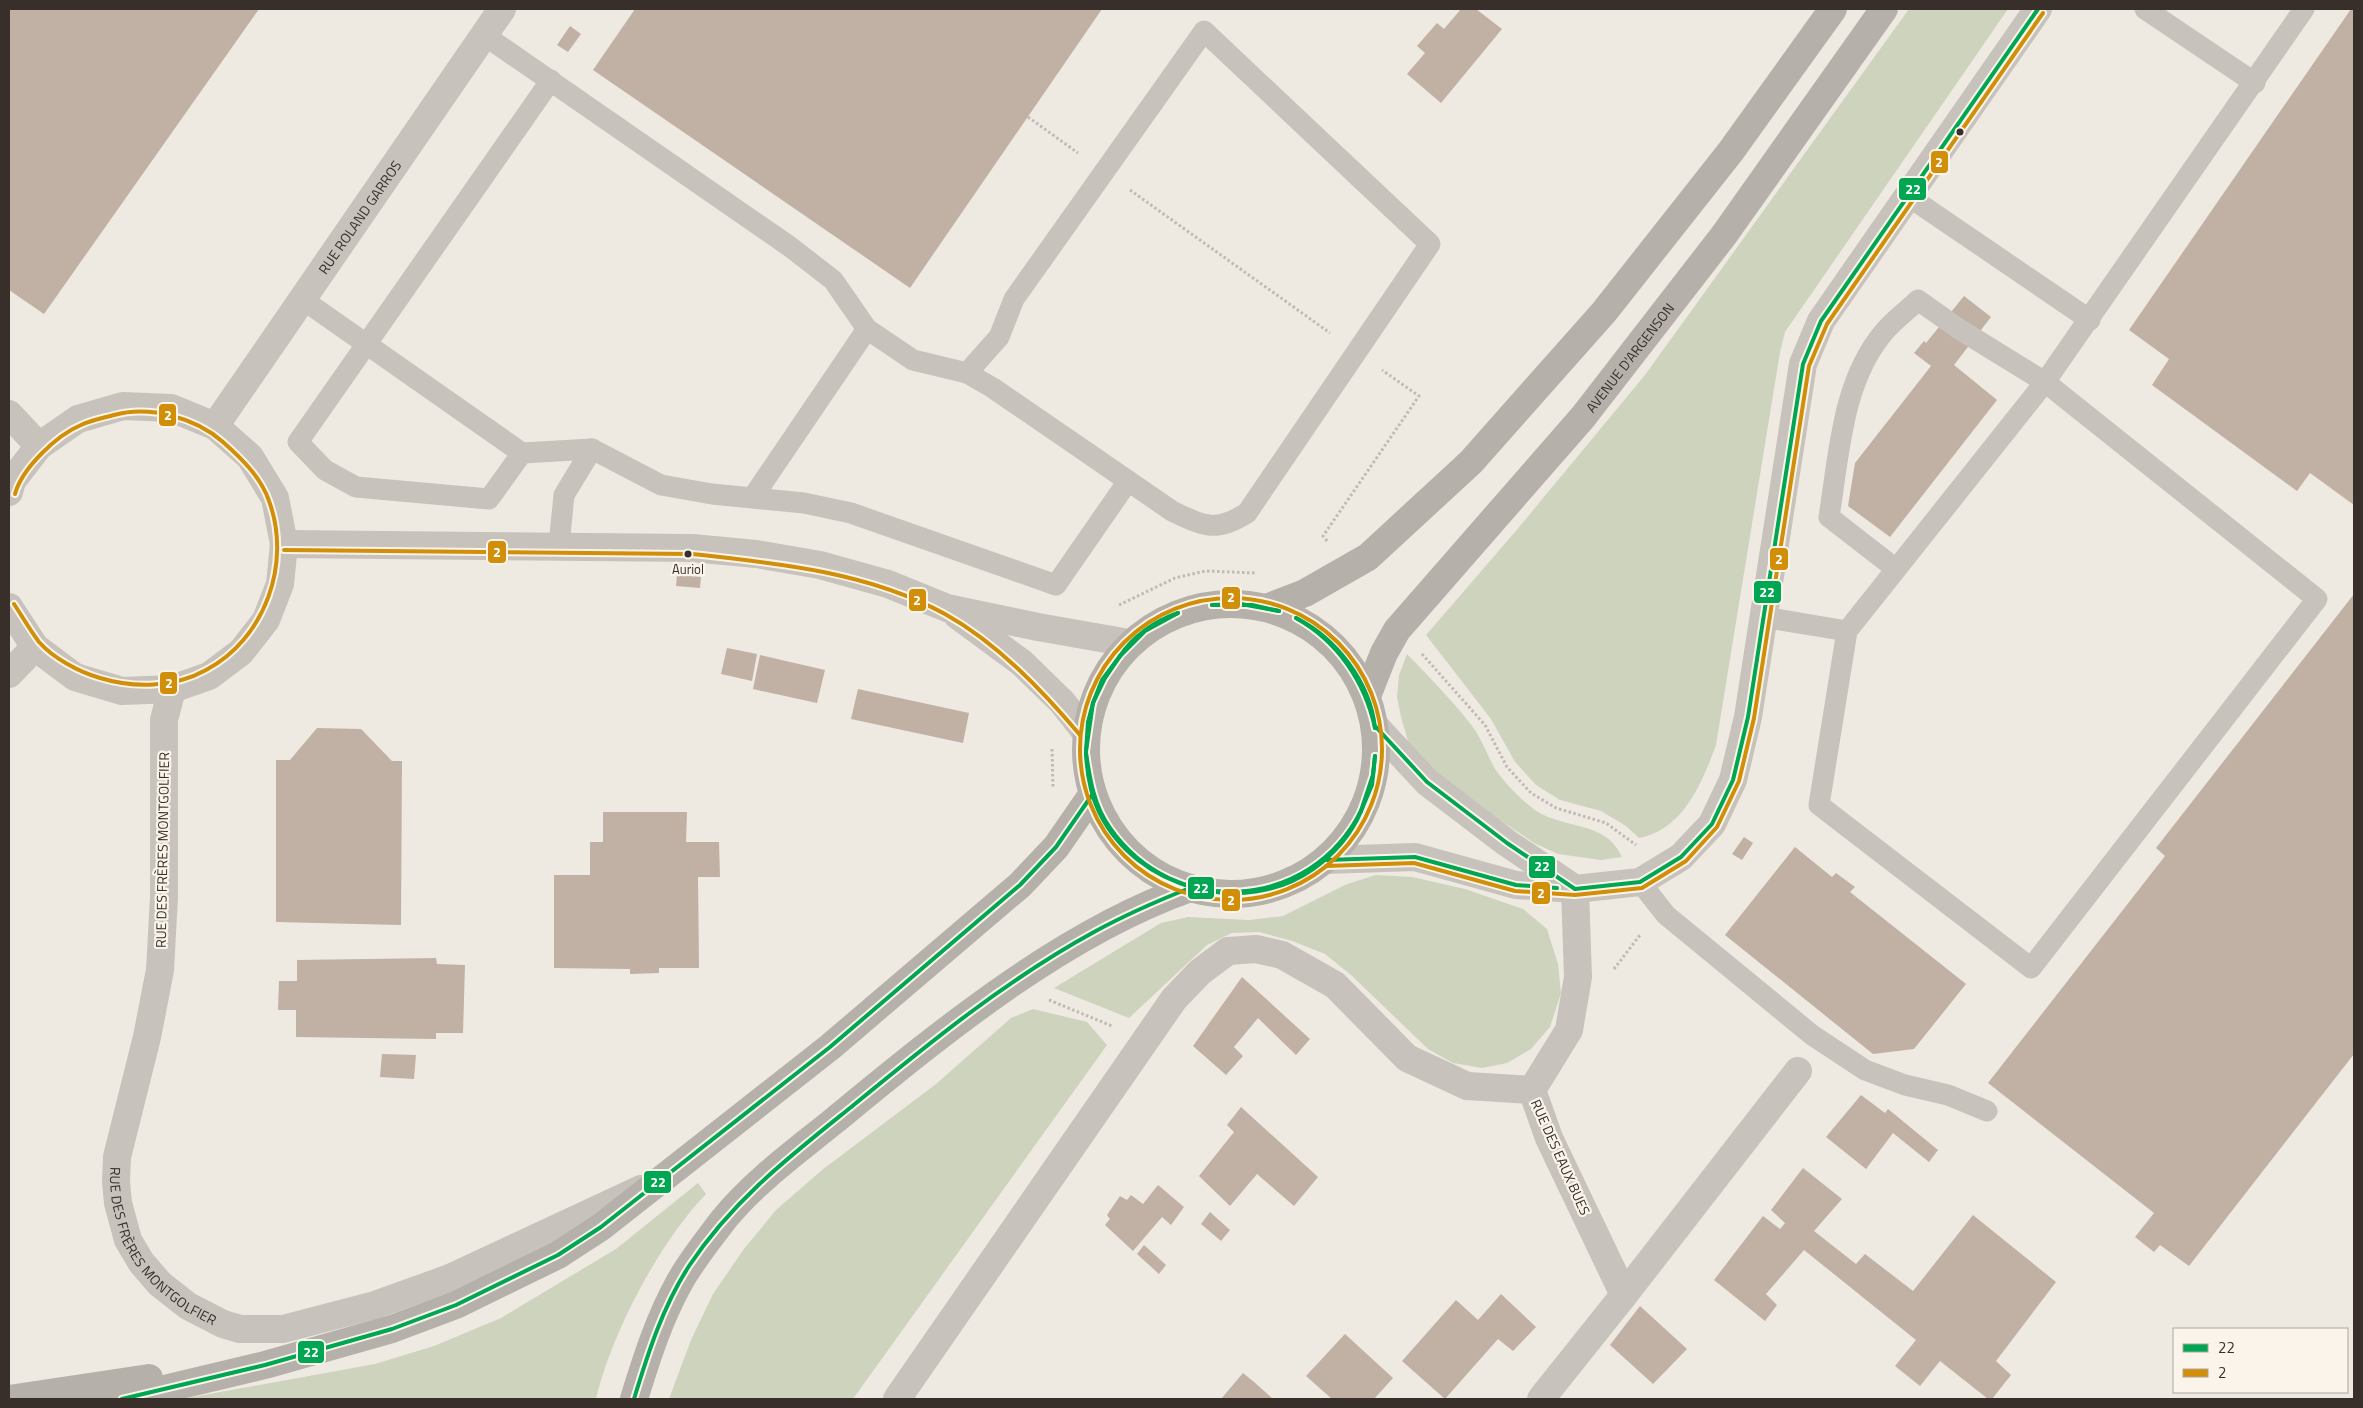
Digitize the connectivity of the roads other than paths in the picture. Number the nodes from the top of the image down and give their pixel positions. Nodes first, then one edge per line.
1 (502, 9) edge
2 (1833, 9) edge
3 (1884, 9) edge
4 (2038, 9) edge
5 (2145, 9) edge
6 (2304, 9) edge
7 (484, 35) junction
8 (551, 80) junction
9 (2255, 83) junction
10 (1908, 196) junction
11 (302, 299) junction
12 (2090, 320) junction
13 (867, 329) junction
14 (366, 344) junction
15 (967, 373) junction
16 (2045, 382) junction
17 (9, 414) edge
18 (214, 426) junction
19 (39, 446) junction
20 (592, 449) junction
21 (522, 453) junction
22 (1128, 481) junction
23 (9, 492) edge
24 (753, 497) junction
25 (284, 544) junction
26 (559, 545) junction
27 (1896, 569) junction
28 (9, 607) edge
29 (1269, 607) junction
30 (947, 608) junction
31 (1764, 616) junction
32 (1846, 631) junction
33 (1129, 642) junction
34 (35, 647) junction
35 (9, 674) edge
36 (172, 689) junction
37 (1367, 696) junction
38 (1375, 726) junction
39 (1085, 731) junction
40 (1092, 795) junction
41 (1326, 860) junction
42 (1640, 882) junction
43 (1190, 888) junction
44 (1575, 889) junction
45 (1798, 1071) dead end
46 (1532, 1090) junction
47 (1987, 1111) dead end
48 (668, 1176) junction
49 (1624, 1295) junction
50 (265, 1365) junction
51 (9, 1399) edge
52 (122, 1399) edge
53 (634, 1399) edge
54 (896, 1399) edge
55 (1542, 1399) edge

1 - 7 street, RUE ROLAND GARROS
2 - 29 main road
3 - 37 main road, AVENUE D'ARGENSON
4 - 10 street
5 - 9 lane
6 - 9 lane
7 - 8 lane
7 - 11 street, RUE ROLAND GARROS
8 - 13 lane
8 - 14 lane
9 - 12 lane
10 - 12 lane
10 - 31 street
11 - 14 lane
11 - 18 street, RUE ROLAND GARROS
12 - 16 lane
13 - 15 lane
13 - 24 lane
14 - 21 lane
14 - 21 lane
15 - 22 lane
15 - 22 lane
16 - 27 lane
16 - 27 lane
16 - 32 lane
17 - 19 street
18 - 19 street
18 - 25 street
19 - 23 street
20 - 21 lane
20 - 24 lane
20 - 26 lane
22 - 24 lane
25 - 26 street
25 - 36 street
26 - 30 street
27 - 32 lane
28 - 34 street
29 - 33 main road
29 - 37 main road
30 - 33 street
30 - 39 street
31 - 32 lane
31 - 42 street
33 - 39 main road
34 - 35 street
34 - 36 street
36 - 48 street, RUE DES FRÈRES MONTGOLFIER
37 - 38 main road
38 - 41 main road
38 - 44 street
39 - 40 main road
40 - 43 main road
40 - 48 main road
41 - 43 main road
41 - 44 street
42 - 44 street
42 - 47 lane
43 - 53 main road
44 - 46 street, RUE DES EAUX BUES
45 - 49 street
46 - 49 street, RUE DES EAUX BUES
46 - 54 street
48 - 50 main road
49 - 55 street
50 - 51 main road
50 - 52 main road

